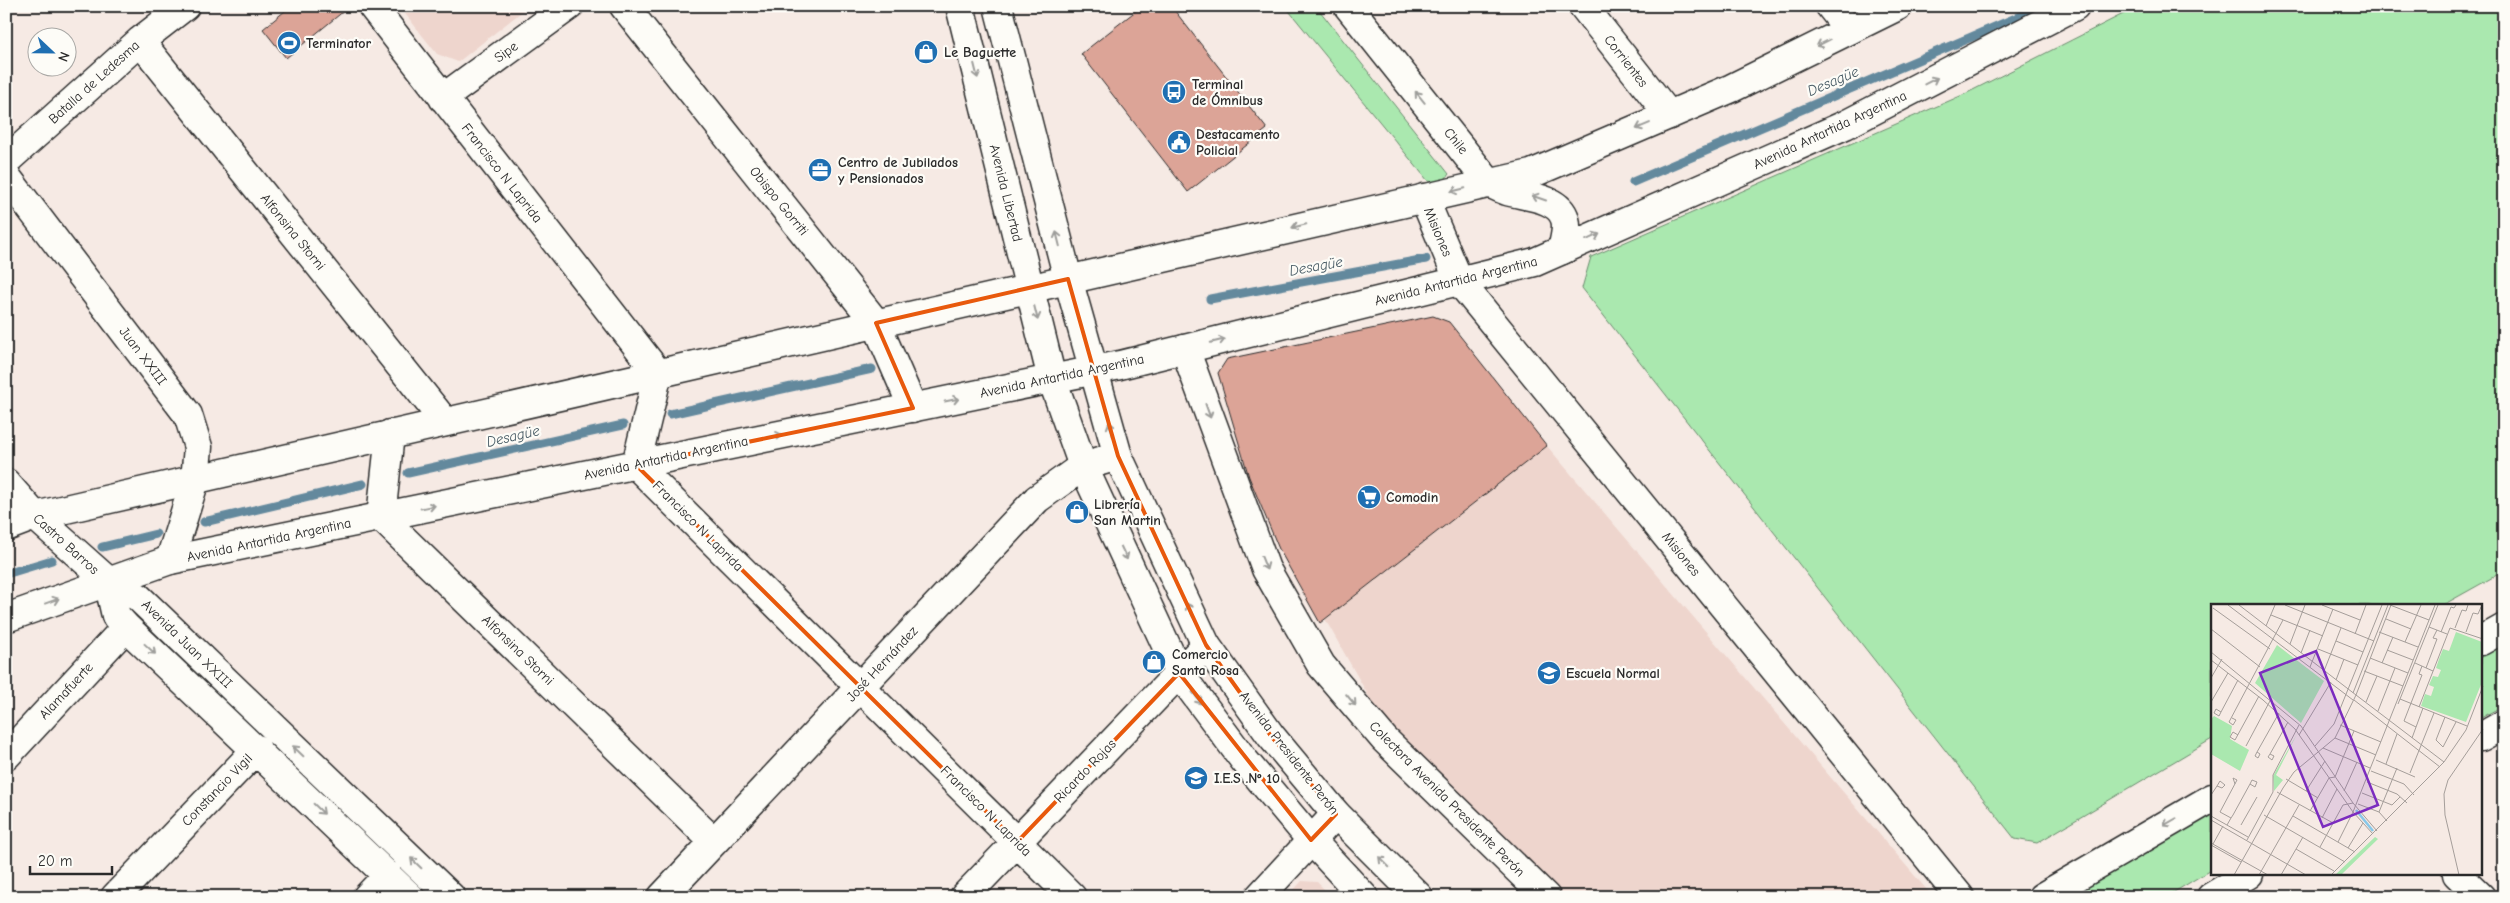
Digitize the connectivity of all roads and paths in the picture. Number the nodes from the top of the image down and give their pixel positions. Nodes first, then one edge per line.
1 (185, 6) edge
2 (372, 6) edge
3 (569, 6) edge
4 (624, 6) edge
5 (960, 6) edge
6 (998, 6) edge
7 (1348, 6) edge
8 (1583, 6) edge
9 (1830, 6) edge
10 (1898, 6) edge
11 (2075, 6) edge
12 (1849, 30) junction
13 (140, 41) junction
14 (443, 98) junction
15 (1669, 115) junction
16 (6, 161) edge
17 (6, 176) edge
18 (1489, 183) junction
19 (1424, 198) junction
20 (1562, 250) junction
21 (1068, 279) junction
22 (1459, 281) junction
23 (1029, 287) junction
24 (876, 323) junction
25 (1185, 349) junction
26 (1093, 371) junction
27 (658, 373) junction
28 (1052, 379) junction
29 (913, 408) junction
30 (445, 422) junction
31 (390, 434) junction
32 (1118, 456) junction
33 (636, 465) junction
34 (1083, 466) junction
35 (195, 480) junction
36 (6, 482) edge
37 (35, 516) junction
38 (381, 517) junction
39 (6, 527) edge
40 (170, 560) junction
41 (108, 581) junction
42 (6, 618) edge
43 (126, 626) junction
44 (2504, 628) edge
45 (2482, 640) edge
46 (1206, 645) junction
47 (1179, 673) junction
48 (860, 687) junction
49 (2504, 724) edge
50 (2482, 736) edge
51 (257, 749) junction
52 (6, 756) edge
53 (2211, 799) edge
54 (1336, 814) junction
55 (1311, 840) junction
56 (714, 842) junction
57 (1017, 842) junction
58 (388, 876) junction
59 (2246, 876) edge
60 (2459, 876) edge
61 (115, 897) edge
62 (367, 897) edge
63 (410, 897) edge
64 (451, 897) edge
65 (662, 897) edge
66 (964, 897) edge
67 (1072, 897) edge
68 (1259, 897) edge
69 (1364, 897) edge
70 (1419, 897) edge
71 (1546, 897) edge
72 (1960, 897) edge
73 (2042, 897) edge
74 (2211, 897) edge
75 (2480, 897) edge

1 - 13 street, Batalla de Ledesma
2 - 14 street, Francisco N Laprida
3 - 14 street, Sipe
4 - 24 street, Obispo Gorriti
5 -> 23 street, Avenida Libertad
21 -> 6 street
18 -> 7 street, Chile
8 - 15 street, Corrientes
9 - 12 street
10 - 12 street
20 -> 11 street, Avenida Antartida Argentina
12 -> 15 street
13 - 16 street, Batalla de Ledesma
13 - 30 street, Alfonsina Storni
14 - 27 street, Francisco N Laprida
15 -> 18 street
17 - 35 street, Juan XXIII
18 -> 19 street
20 -> 18 street
19 -> 21 street
19 - 22 street, Misiones
20 - 22 street, Avenida Antartida Argentina
21 - 23 street
21 - 26 street
25 -> 22 street, Avenida Antartida Argentina
22 - 72 street, Misiones
23 - 24 street
23 -> 28 street, Avenida Libertad
24 - 27 street
24 - 29 street, Obispo Gorriti
25 - 26 street, Avenida Antartida Argentina
25 -> 71 street, Colectora Avenida Presidente Perón
26 - 28 street, Avenida Antartida Argentina
32 -> 26 street, Avenida Presidente Perón
27 - 30 street
27 - 33 street
29 -> 28 street, Avenida Antartida Argentina
28 - 34 street
33 -> 29 street, Avenida Antartida Argentina
30 - 31 street
31 - 35 street
31 - 38 street
32 - 34 street, José Hernández
46 -> 32 street, Avenida Presidente Perón
38 -> 33 street, Avenida Antartida Argentina
33 - 48 street, Francisco N Laprida
34 -> 47 street
34 - 48 street, José Hernández
35 - 37 street
35 - 40 street, Juan XXIII
36 - 37 street, Castro Barros
37 - 39 street
37 - 41 street, Castro Barros
38 - 40 street, Avenida Antartida Argentina
38 - 56 street, Alfonsina Storni
40 - 41 street, Avenida Antartida Argentina
42 -> 41 street, Avenida Antartida Argentina
41 - 43 street, Avenida Juan XXIII
64 -> 41 street, Avenida Juan XXIII
43 -> 51 street, Avenida Juan XXIII
43 - 52 street, Alamafuerte
44 - 45 street
46 - 47 street, Ricardo Rojas
46 - 54 street, Avenida Presidente Perón
47 -> 55 street
47 - 57 street, Ricardo Rojas
48 - 56 street, José Hernández
48 - 57 street, Francisco N Laprida
49 - 50 street
51 -> 58 street, Avenida Juan XXIII
51 - 61 street, Constancio Vigil
53 -> 73 street
54 - 55 street
70 -> 54 street, Avenida Presidente Perón
55 - 68 street
55 - 69 street
56 - 65 street, José Hernández
57 - 66 street, Ricardo Rojas
57 - 67 street, Francisco N Laprida
58 - 62 street
58 - 63 street, Avenida Juan XXIII
59 - 74 street
60 - 75 street

